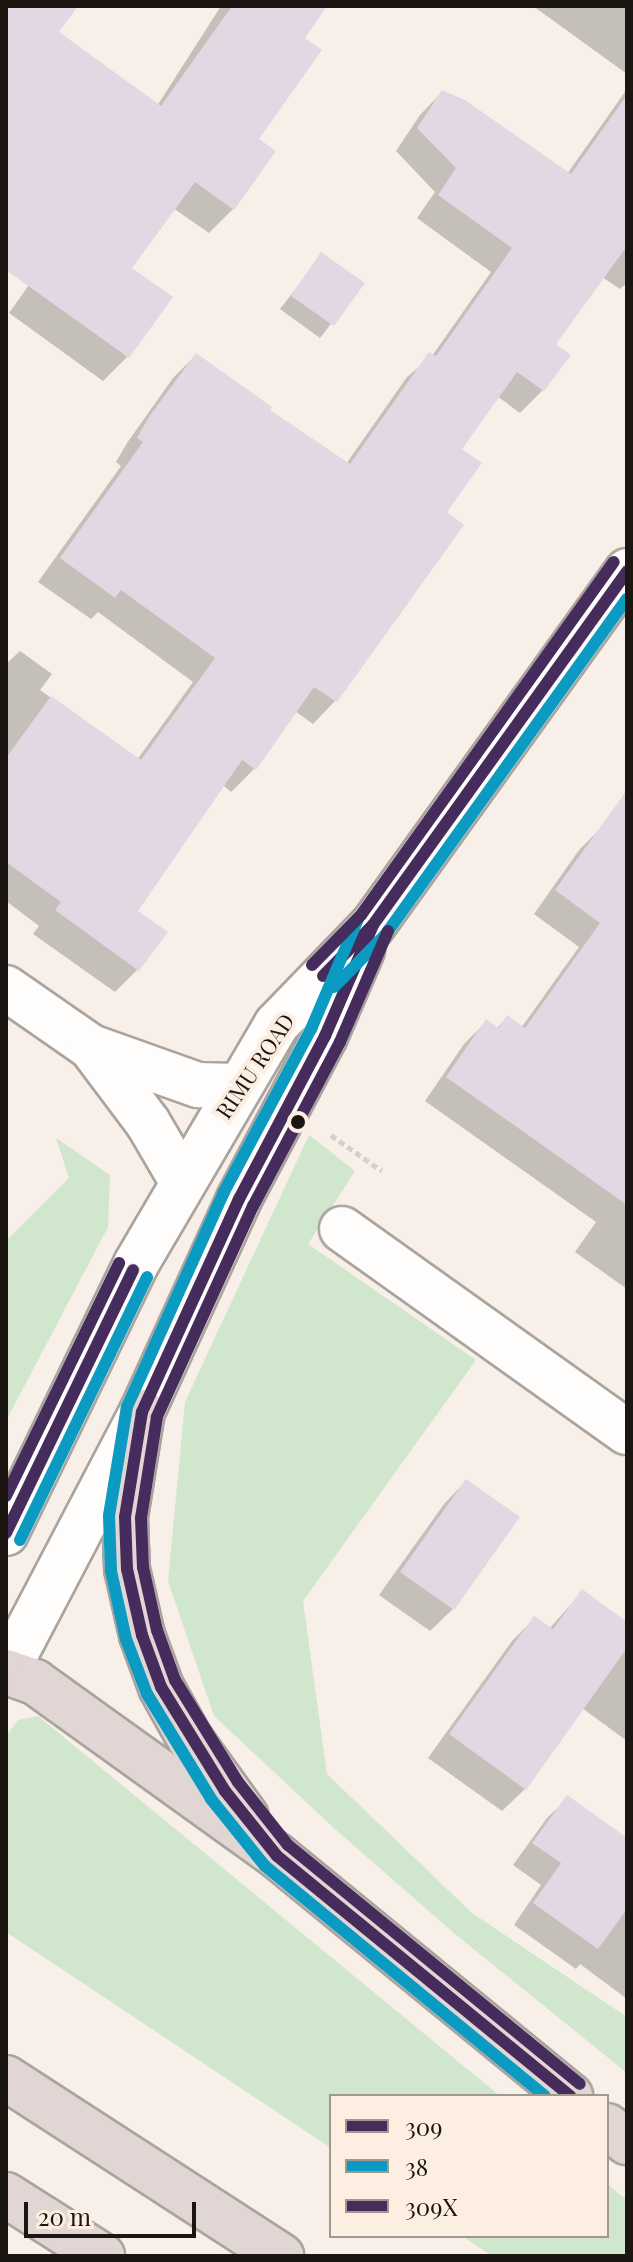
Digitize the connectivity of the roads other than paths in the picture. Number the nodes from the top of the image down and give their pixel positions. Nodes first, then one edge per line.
1 (627, 571) edge
2 (373, 925) junction
3 (6, 988) edge
4 (91, 1047) junction
5 (238, 1086) junction
6 (182, 1181) junction
7 (342, 1229) dead end
8 (142, 1412) junction
9 (627, 1432) edge
10 (6, 1533) edge
11 (6, 1672) edge
12 (277, 1856) junction
13 (6, 2078) edge
14 (568, 2094) edge
15 (609, 2128) edge
16 (627, 2142) edge
17 (6, 2195) edge
18 (102, 2256) edge
19 (281, 2256) edge

1 - 2 main road, RIMU ROAD
2 - 5 main road, RIMU ROAD
2 - 8 main road, RIMU ROAD
3 - 4 main road
4 - 5 main road
4 - 6 main road
5 - 6 main road, RIMU ROAD
6 - 10 main road, RIMU ROAD
7 - 9 main road
8 - 11 main road, RIMU ROAD
8 - 12 highway
11 - 12 highway
12 - 14 highway
13 - 19 highway
15 - 16 highway
17 - 18 highway

